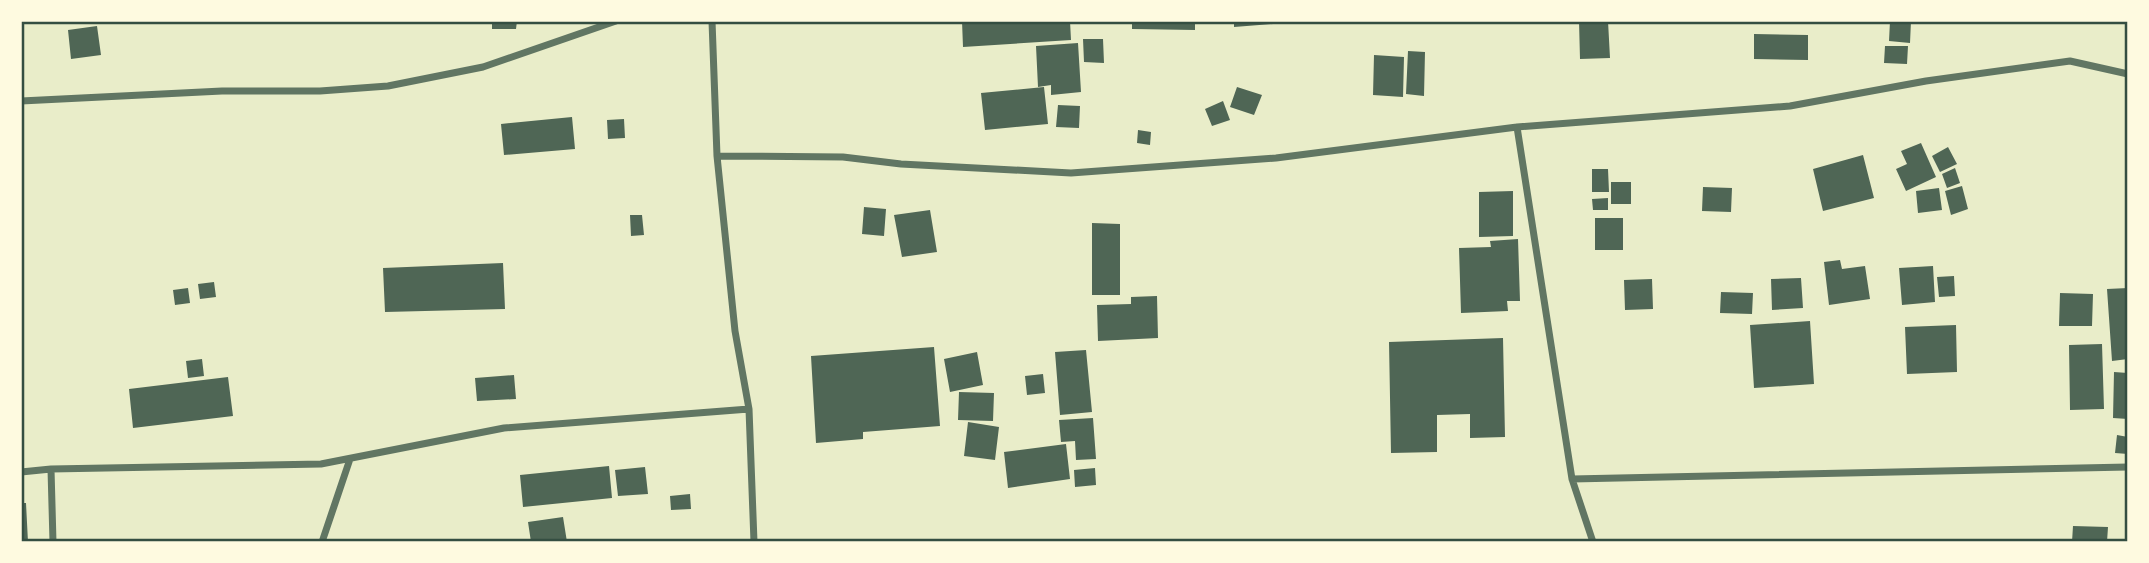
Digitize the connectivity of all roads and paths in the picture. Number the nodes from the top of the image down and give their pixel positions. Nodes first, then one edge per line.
1 (616, 21) edge
2 (712, 21) edge
3 (2128, 74) edge
4 (21, 101) edge
5 (1517, 127) junction
6 (717, 156) junction
7 (749, 409) junction
8 (349, 458) junction
9 (2128, 467) edge
10 (51, 469) junction
11 (21, 472) edge
12 (1572, 478) junction
13 (53, 542) edge
14 (322, 542) edge
15 (754, 542) edge
16 (1593, 542) edge

1 - 4 street
2 - 6 street
3 - 5 street
5 - 6 street
5 - 12 street
6 - 7 street
7 - 8 street
7 - 15 street
8 - 10 street
8 - 14 street
9 - 12 street
10 - 11 street
10 - 13 street
12 - 16 street

